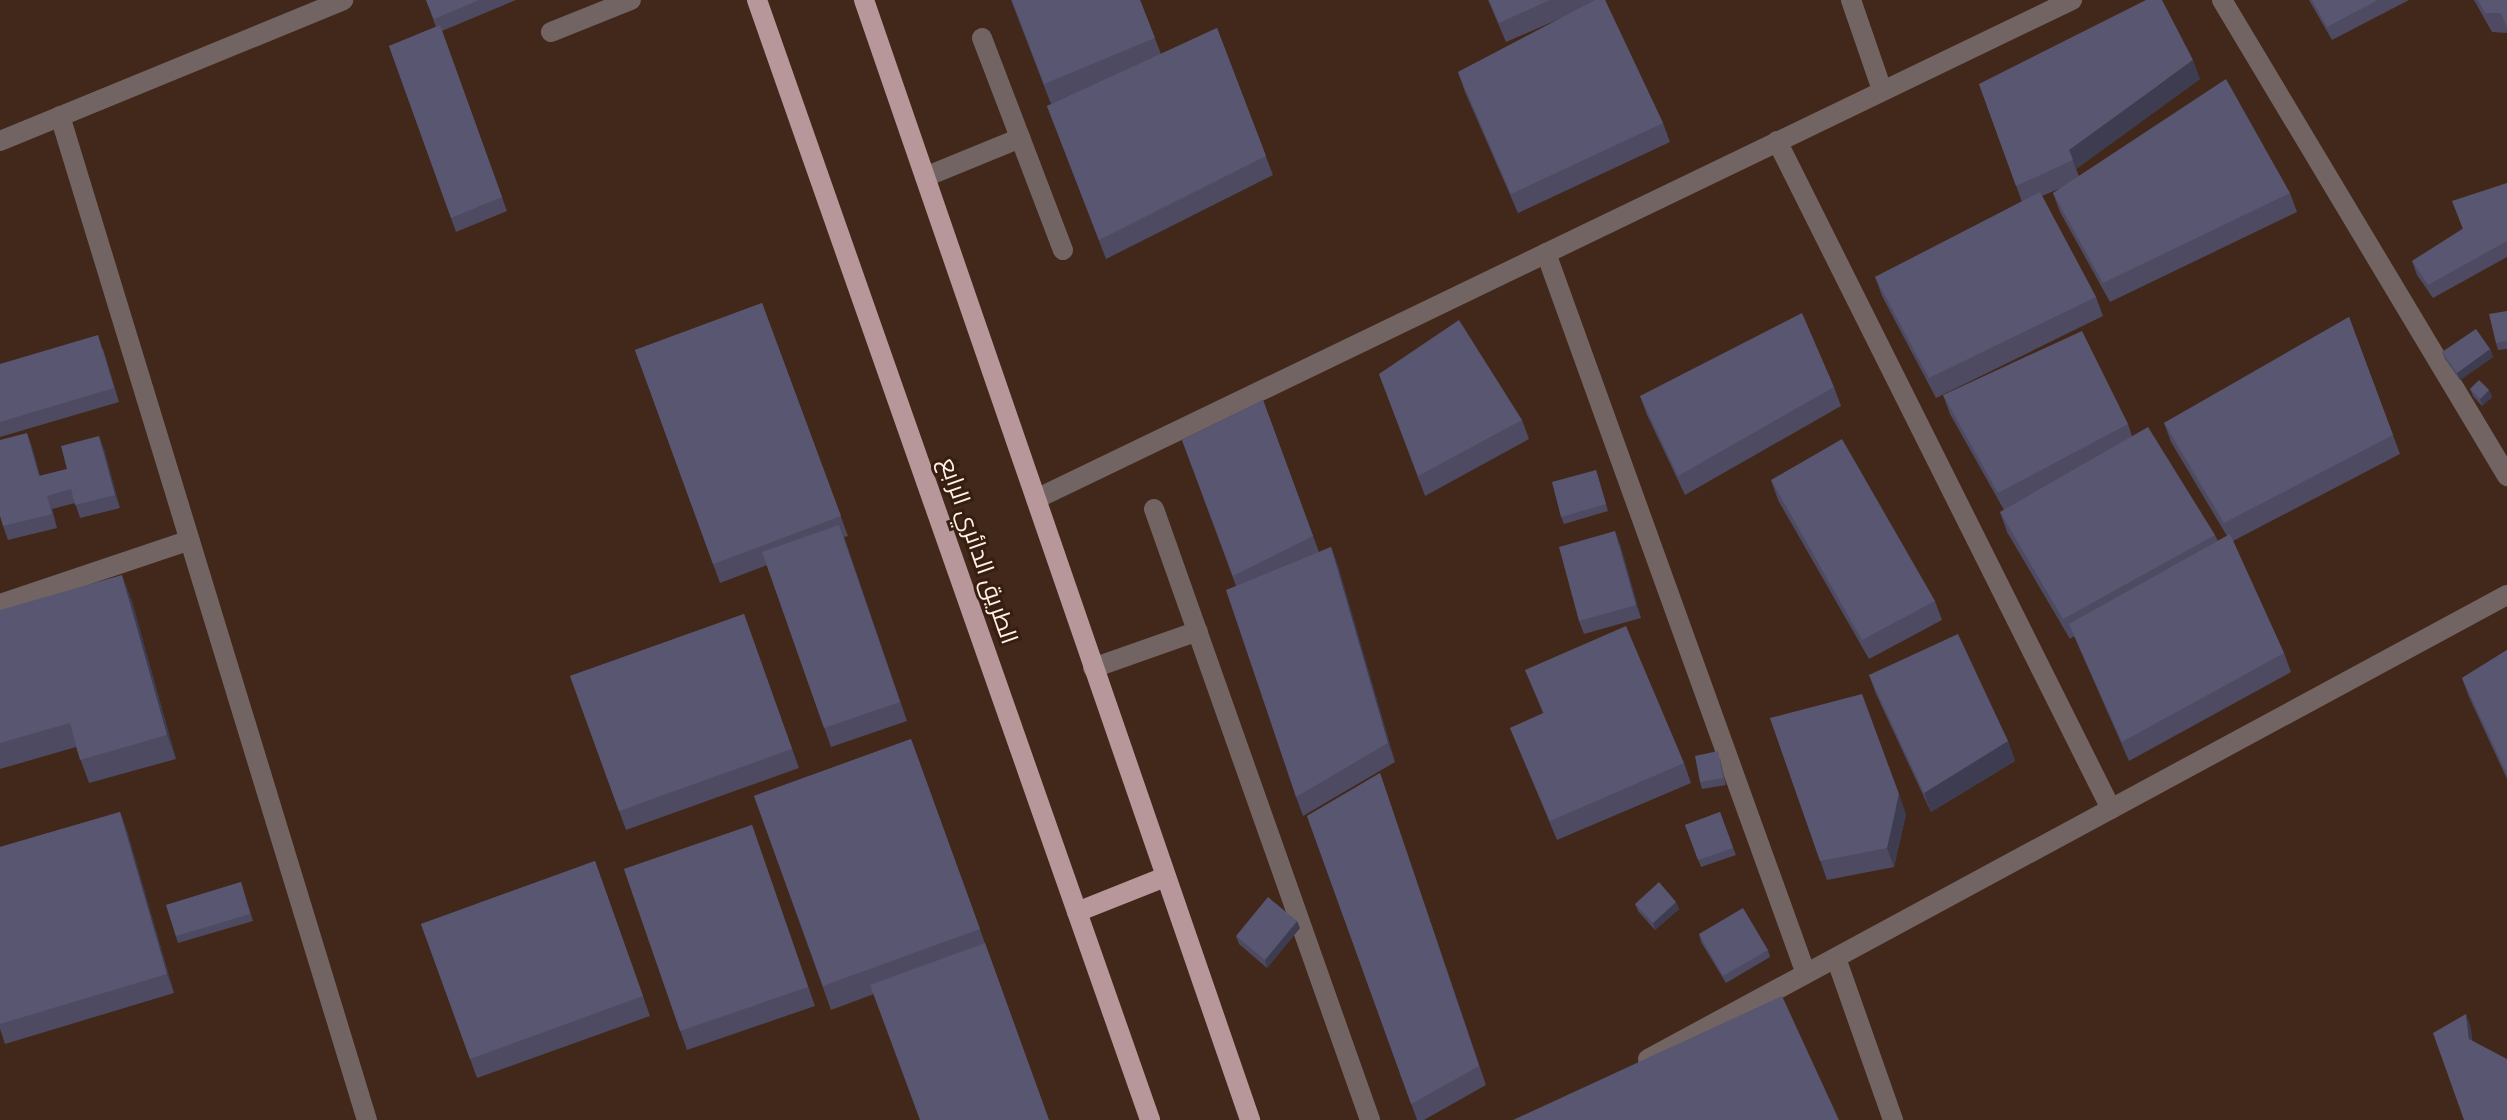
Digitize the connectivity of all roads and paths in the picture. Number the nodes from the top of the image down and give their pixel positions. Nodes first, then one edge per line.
1 (343, 0) edge
2 (631, 0) edge
3 (757, 0) edge
4 (864, 0) edge
5 (1851, 0) edge
6 (2072, 0) edge
7 (2222, 0) edge
8 (551, 32) dead end
9 (982, 38) dead end
10 (1882, 90) junction
11 (60, 116) junction
12 (1020, 138) junction
13 (0, 141) edge
14 (1777, 141) junction
15 (925, 177) junction
16 (1063, 250) dead end
17 (1546, 253) junction
18 (2507, 476) edge
19 (1036, 499) junction
20 (1154, 509) dead end
21 (190, 540) junction
22 (2507, 595) edge
23 (0, 604) edge
24 (1198, 631) junction
25 (1093, 668) junction
26 (2111, 809) junction
27 (1165, 877) junction
28 (1077, 912) junction
29 (1836, 958) junction
30 (1806, 974) junction
31 (1631, 1069) edge
32 (367, 1120) edge
33 (1150, 1120) edge
34 (1250, 1120) edge
35 (1370, 1120) edge
36 (1893, 1120) edge

1 - 11 street
2 - 8 street
3 - 28 main road, الطريق الدائري الرابع
4 - 15 main road
5 - 10 street
6 - 10 street
7 - 18 street
9 - 12 street
10 - 14 street
11 - 13 street
11 - 21 street
12 - 15 street
12 - 16 street
14 - 17 street
14 - 26 street
15 - 19 main road
17 - 19 street
17 - 30 street
19 - 25 main road
20 - 24 street
21 - 23 street
21 - 32 street
22 - 26 street
24 - 25 street
24 - 35 street
25 - 27 main road
26 - 29 street
27 - 28 main road
27 - 34 main road
28 - 33 main road, الطريق الدائري الرابع
29 - 30 street
29 - 36 street
30 - 31 street

